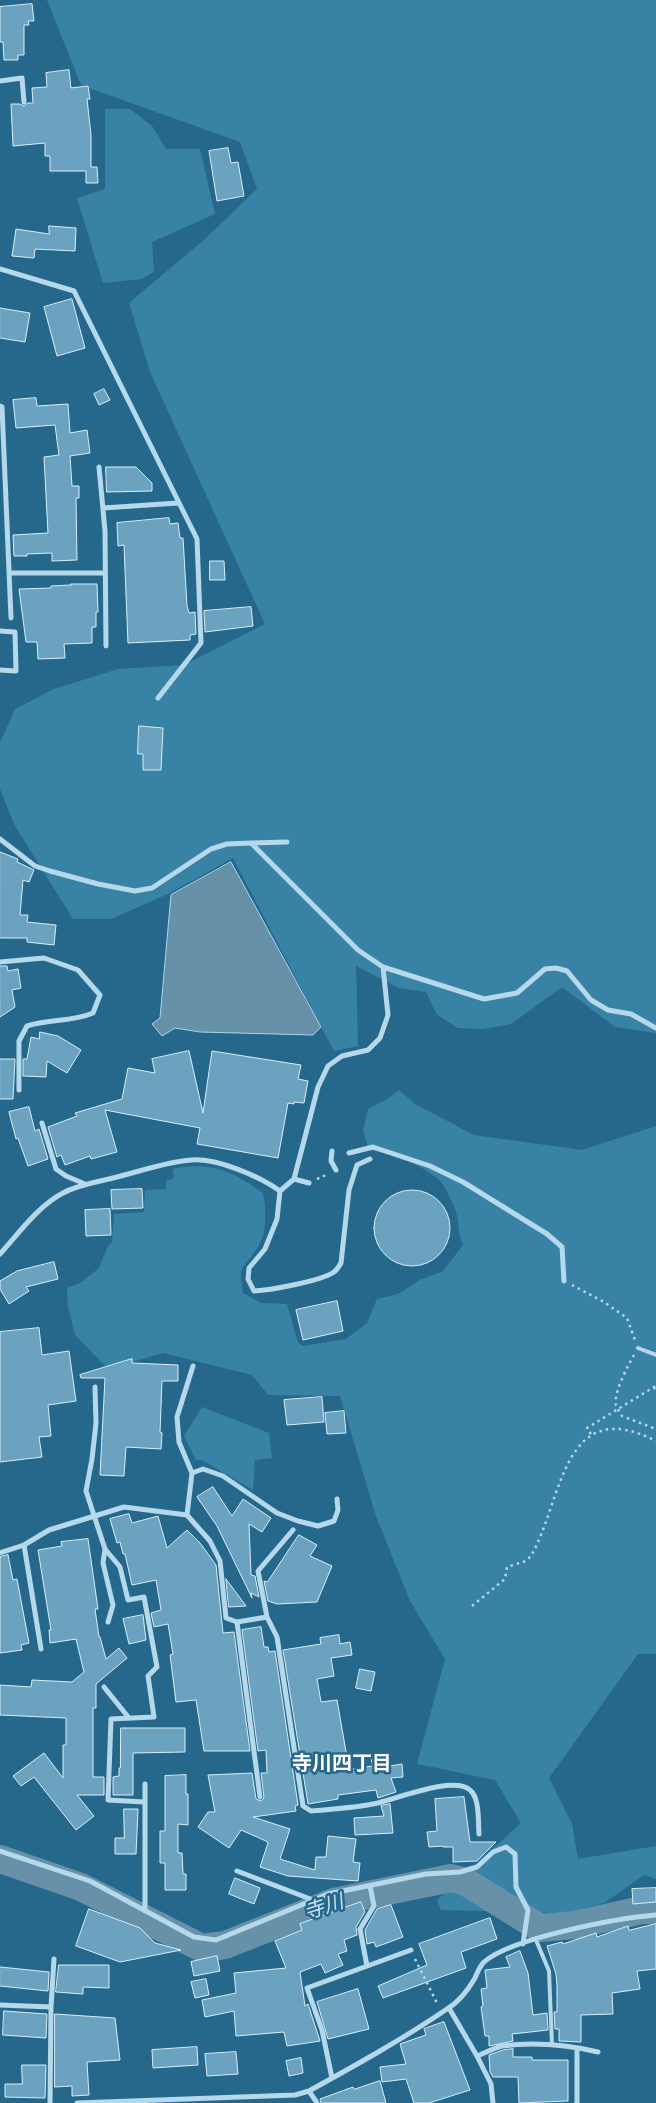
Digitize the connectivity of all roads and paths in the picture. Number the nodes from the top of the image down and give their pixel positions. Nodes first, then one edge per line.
1 (0, 81) edge
2 (24, 102) dead end
3 (0, 269) edge
4 (0, 406) edge
5 (99, 467) dead end
6 (178, 503) junction
7 (103, 508) junction
8 (10, 573) junction
9 (105, 573) junction
10 (11, 618) dead end
11 (0, 631) edge
12 (106, 646) dead end
13 (0, 670) edge
14 (158, 698) dead end
15 (0, 839) edge
16 (286, 842) dead end
17 (251, 843) junction
18 (0, 962) edge
19 (383, 967) junction
20 (656, 1028) edge
21 (19, 1090) dead end
22 (42, 1123) dead end
23 (332, 1151) dead end
24 (349, 1153) dead end
25 (370, 1159) dead end
26 (336, 1170) joint
27 (294, 1179) junction
28 (309, 1183) joint
29 (86, 1184) junction
30 (280, 1191) junction
31 (0, 1254) edge
32 (564, 1280) joint
33 (638, 1348) junction
34 (656, 1355) edge
35 (193, 1366) dead end
36 (656, 1382) edge
37 (95, 1387) dead end
38 (654, 1388) junction
39 (656, 1392) edge
40 (619, 1410) junction
41 (656, 1429) edge
42 (591, 1434) junction
43 (656, 1441) edge
44 (192, 1473) junction
45 (337, 1499) dead end
46 (187, 1515) junction
47 (95, 1516) junction
48 (293, 1530) dead end
49 (24, 1545) junction
50 (105, 1549) junction
51 (0, 1552) edge
52 (472, 1606) dead end
53 (267, 1617) junction
54 (108, 1622) dead end
55 (237, 1622) junction
56 (41, 1649) dead end
57 (104, 1687) dead end
58 (129, 1718) junction
59 (145, 1784) dead end
60 (260, 1797) dead end
61 (144, 1802) junction
62 (479, 1834) dead end
63 (0, 1851) edge
64 (237, 1871) dead end
65 (370, 1886) junction
66 (313, 1900) junction
67 (145, 1911) junction
68 (656, 1915) edge
69 (536, 1940) junction
70 (523, 1944) junction
71 (411, 1950) joint
72 (54, 1959) dead end
73 (367, 1966) junction
74 (0, 2005) edge
75 (51, 2007) junction
76 (450, 2008) junction
77 (442, 2013) junction
78 (552, 2046) junction
79 (577, 2048) junction
80 (598, 2052) dead end
81 (477, 2056) junction
82 (332, 2078) junction
83 (309, 2091) junction
84 (204, 2101) edge
85 (50, 2103) edge
86 (77, 2103) edge
87 (317, 2103) edge
88 (493, 2103) edge
89 (577, 2103) edge

1 - 2 street
3 - 6 street
4 - 8 street
5 - 7 street
6 - 7 street
6 - 14 street
7 - 9 street
8 - 9 street
8 - 10 street
9 - 12 street
11 - 13 street
15 - 17 street
16 - 17 street
17 - 19 street
18 - 21 street
19 - 20 street
19 - 27 street
22 - 29 street
23 - 26 street
24 - 32 street
25 - 30 street
26 - 28 path
27 - 28 street
27 - 30 street
29 - 30 street
29 - 31 street
32 - 33 path
33 - 34 lane
33 - 40 path
35 - 44 street
36 - 38 path
37 - 47 street
38 - 39 path
38 - 40 path
40 - 41 path
40 - 42 path
42 - 43 path
42 - 52 path
44 - 45 street
44 - 46 street
46 - 47 street
46 - 55 street
47 - 49 street
47 - 50 street
48 - 53 street
49 - 51 street
49 - 56 street
50 - 54 street
50 - 58 street
53 - 55 street
53 - 62 street
55 - 60 street
57 - 58 street
58 - 61 street
59 - 61 street
61 - 67 street
63 - 67 street
64 - 66 street
65 - 66 street
65 - 70 street
65 - 73 street
66 - 67 street
68 - 69 street
69 - 70 street
69 - 78 lane
70 - 76 street
71 - 73 street
71 - 77 path
72 - 75 street
73 - 82 street
74 - 75 street
75 - 85 street
76 - 77 street
76 - 81 street
77 - 82 street
78 - 79 street
78 - 81 street
79 - 80 street
79 - 89 street
81 - 88 street
82 - 83 street
83 - 84 street
83 - 87 street
84 - 86 street

